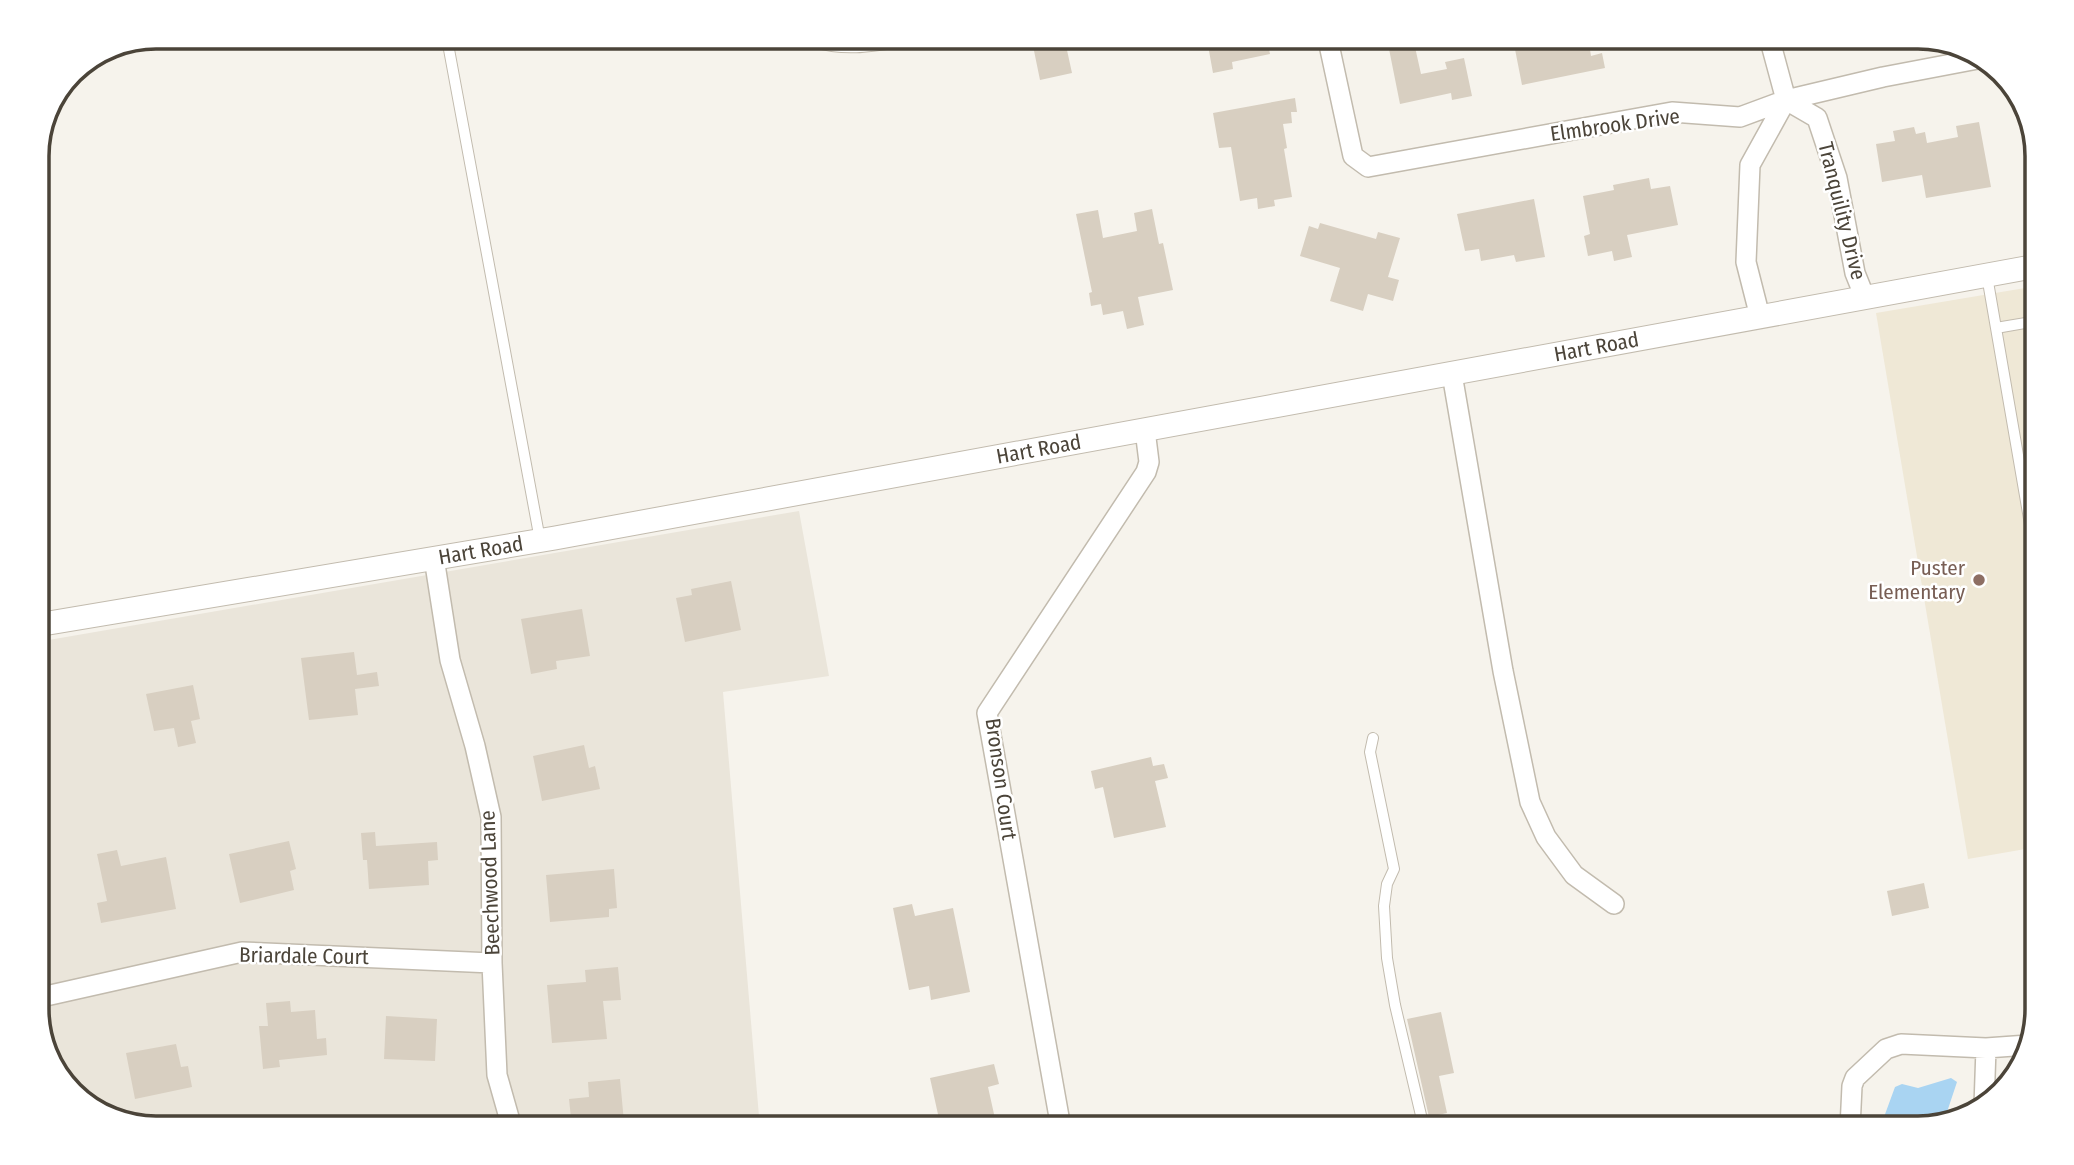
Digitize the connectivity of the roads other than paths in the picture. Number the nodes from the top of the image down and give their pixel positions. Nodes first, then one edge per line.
1 (449, 49) edge
2 (1330, 49) edge
3 (1772, 49) edge
4 (1968, 61) edge
5 (1786, 100) junction
6 (2025, 268) edge
7 (1987, 276) junction
8 (1865, 298) junction
9 (1760, 317) junction
10 (2025, 323) edge
11 (1996, 328) junction
12 (1452, 374) junction
13 (1145, 430) junction
14 (2025, 467) edge
15 (541, 541) junction
16 (434, 558) junction
17 (49, 623) edge
18 (1373, 738) dead end
19 (1614, 904) dead end
20 (492, 963) junction
21 (49, 995) edge
22 (2018, 1046) edge
23 (1986, 1048) junction
24 (1984, 1093) edge
25 (509, 1116) edge
26 (1059, 1116) edge
27 (1421, 1116) edge
28 (1851, 1116) edge

1 - 15 lane
2 - 5 street, Elmbrook Drive
3 - 5 street
4 - 5 street, Elmbrook Drive
5 - 8 street, Tranquility Drive
5 - 9 street
6 - 7 street, Hart Road
7 - 8 street, Hart Road
7 - 11 lane
8 - 9 street, Hart Road
9 - 12 street, Hart Road
10 - 11 lane
11 - 14 lane
12 - 13 street, Hart Road
12 - 19 street
13 - 15 street, Hart Road
13 - 26 street, Bronson Court
15 - 16 street, Hart Road
16 - 17 street, Hart Road
16 - 20 street, Beechwood Lane
18 - 27 lane
20 - 21 street, Briardale Court
20 - 25 street, Beechwood Lane
22 - 23 street
23 - 24 street
23 - 28 street

